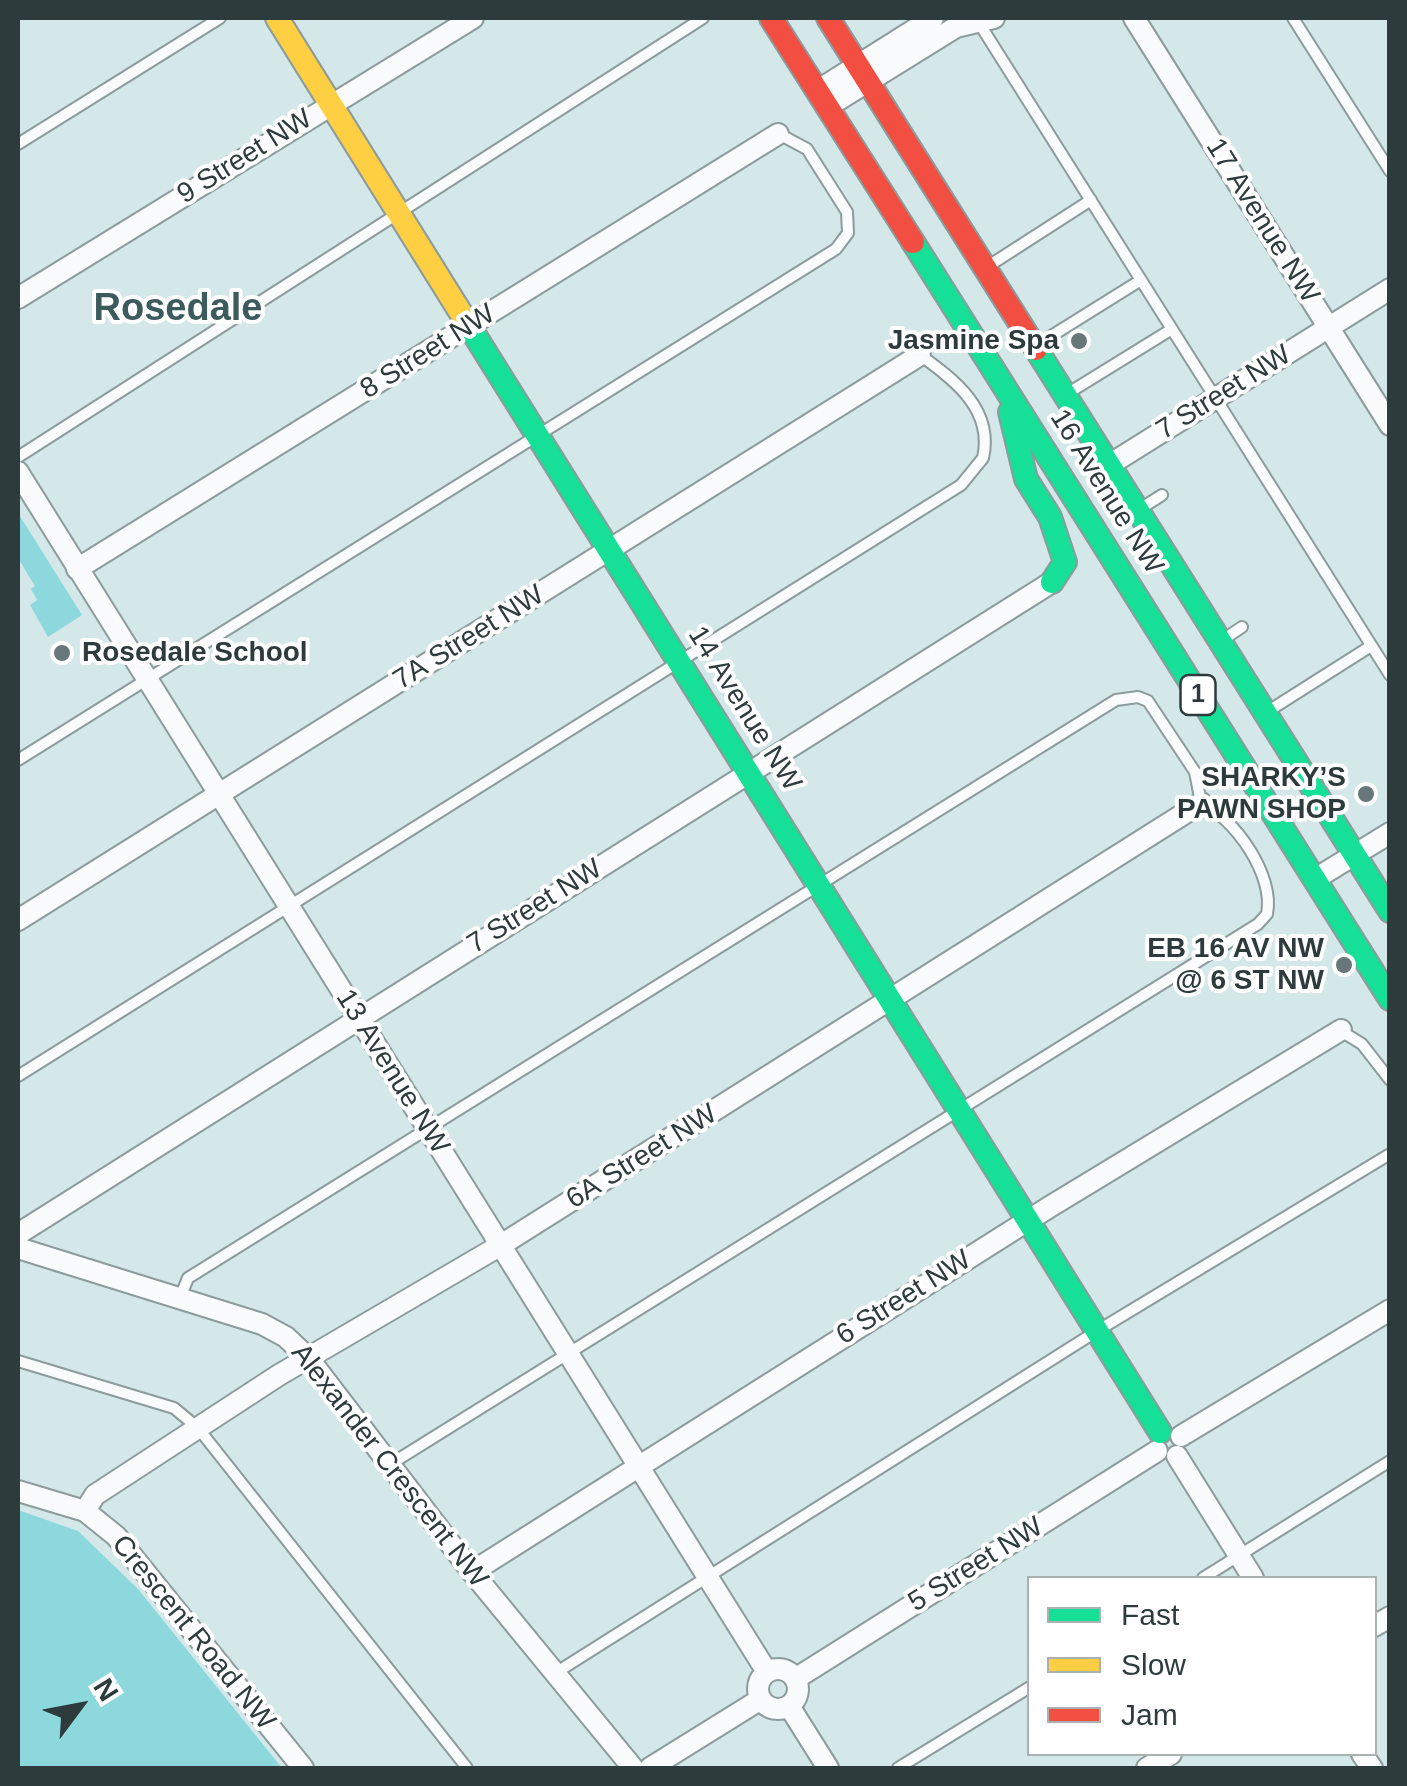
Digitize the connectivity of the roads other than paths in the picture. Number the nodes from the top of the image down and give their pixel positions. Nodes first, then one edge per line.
1 (220, 18) edge
2 (277, 18) edge
3 (473, 18) edge
4 (703, 18) edge
5 (771, 18) edge
6 (828, 18) edge
7 (933, 18) edge
8 (1134, 18) edge
9 (1293, 18) edge
10 (983, 19) edge
11 (863, 73) junction
12 (822, 99) junction
13 (332, 103) junction
14 (778, 134) joint
15 (18, 144) edge
16 (1390, 171) edge
17 (1092, 200) junction
18 (401, 212) junction
19 (985, 268) junction
20 (1142, 280) junction
21 (1390, 289) edge
22 (18, 298) edge
23 (470, 326) junction
24 (1328, 327) junction
25 (1172, 329) junction
26 (1034, 347) junction
27 (920, 355) joint
28 (1006, 391) junction
29 (1065, 395) junction
30 (1216, 399) junction
31 (1390, 425) edge
32 (539, 437) junction
33 (18, 457) edge
34 (1109, 465) junction
35 (18, 472) edge
36 (1162, 495) dead end
37 (1138, 510) junction
38 (610, 549) junction
39 (76, 569) junction
40 (1052, 582) joint
41 (1242, 627) dead end
42 (1219, 642) junction
43 (1371, 646) junction
44 (678, 661) junction
45 (1390, 675) edge
46 (146, 680) junction
47 (1265, 713) junction
48 (18, 760) edge
49 (747, 773) junction
50 (219, 794) junction
51 (1201, 802) junction
52 (1390, 834) edge
53 (1354, 855) junction
54 (1315, 880) junction
55 (819, 886) junction
56 (288, 907) junction
57 (1390, 912) edge
58 (18, 920) edge
59 (1390, 998) edge
60 (891, 1002) junction
61 (359, 1019) junction
62 (1340, 1030) joint
63 (18, 1076) edge
64 (1390, 1080) edge
65 (958, 1108) junction
66 (428, 1130) junction
67 (1390, 1154) edge
68 (1028, 1220) junction
69 (18, 1234) edge
70 (501, 1245) junction
71 (18, 1248) edge
72 (178, 1301) junction
73 (1390, 1310) edge
74 (1098, 1331) junction
75 (568, 1352) junction
76 (309, 1359) junction
77 (18, 1361) edge
78 (198, 1428) junction
79 (1169, 1444) junction
80 (1390, 1461) edge
81 (388, 1465) junction
82 (638, 1465) junction
83 (18, 1491) edge
84 (85, 1511) junction
85 (1239, 1556) junction
86 (472, 1572) junction
87 (1206, 1576) edge
88 (1252, 1576) edge
89 (708, 1578) junction
90 (557, 1672) junction
91 (767, 1672) junction
92 (795, 1678) junction
93 (1027, 1688) edge
94 (760, 1699) junction
95 (789, 1706) junction
96 (302, 1768) edge
97 (467, 1768) edge
98 (633, 1768) edge
99 (650, 1768) edge
100 (828, 1768) edge
101 (898, 1768) edge

1 - 15 lane
2 - 13 main road, 14 Avenue NW
3 - 13 street, 9 Street NW
4 - 18 lane
5 - 12 main road, 16 Avenue NW / 1
6 - 11 main road, 16 Avenue NW / 1
7 - 11 street
8 - 24 street, 17 Avenue NW
9 - 16 lane
10 - 11 street
10 - 17 lane
11 - 12 street
11 - 19 main road, 16 Avenue NW / 1
12 - 28 main road, 16 Avenue NW / 1
13 - 18 main road, 14 Avenue NW
13 - 22 street, 9 Street NW
14 - 23 street, 8 Street NW
14 - 32 lane
17 - 19 lane
17 - 20 lane
18 - 23 main road, 14 Avenue NW
18 - 33 lane
19 - 26 main road, 16 Avenue NW / 1
20 - 25 lane
20 - 26 lane
21 - 24 street, 7 Street NW
23 - 32 main road, 14 Avenue NW
23 - 39 street, 8 Street NW
24 - 30 street, 7 Street NW
24 - 31 street, 17 Avenue NW
25 - 29 lane
25 - 30 lane
26 - 29 main road, 16 Avenue NW / 1
27 - 38 street, 7A Street NW
27 - 44 lane
28 - 40 main road
28 - 54 main road, 16 Avenue NW / 1
29 - 34 main road, 16 Avenue NW / 1
30 - 34 street, 7 Street NW
30 - 43 lane
32 - 38 main road, 14 Avenue NW
32 - 46 lane
34 - 37 main road, 16 Avenue NW / 1
35 - 39 street, 13 Avenue NW
36 - 37 lane
37 - 42 main road, 16 Avenue NW / 1
38 - 44 main road, 14 Avenue NW
38 - 50 street, 7A Street NW
39 - 46 street, 13 Avenue NW
40 - 49 street, 7 Street NW
41 - 42 lane
42 - 47 main road, 16 Avenue NW / 1
43 - 45 lane
43 - 47 lane
44 - 49 main road, 14 Avenue NW
44 - 56 lane
46 - 48 lane
46 - 50 street, 13 Avenue NW
47 - 53 main road, 16 Avenue NW / 1
49 - 55 main road, 14 Avenue NW
49 - 61 street, 7 Street NW
50 - 56 street, 13 Avenue NW
50 - 58 street, 7A Street NW
51 - 55 lane
51 - 60 street, 6A Street NW
51 - 65 lane
52 - 53 street
53 - 54 street
53 - 57 main road, 16 Avenue NW / 1
54 - 59 main road, 16 Avenue NW / 1
55 - 60 main road, 14 Avenue NW
55 - 66 lane
56 - 61 street, 13 Avenue NW
56 - 63 lane
60 - 65 main road, 14 Avenue NW
60 - 70 street, 6A Street NW
61 - 66 street, 13 Avenue NW
61 - 69 street, 7 Street NW
62 - 64 lane
62 - 68 street, 6 Street NW
65 - 68 main road, 14 Avenue NW
65 - 75 lane
66 - 70 street, 13 Avenue NW
66 - 72 lane
67 - 74 lane
68 - 74 main road, 14 Avenue NW
68 - 82 street, 6 Street NW
70 - 75 street, 13 Avenue NW
70 - 76 street, 6A Street NW
71 - 72 street, Alexander Crescent NW
72 - 76 street, Alexander Crescent NW
73 - 79 street, 5 Street NW
74 - 79 main road, 14 Avenue NW
74 - 89 lane
75 - 81 lane
75 - 82 street, 13 Avenue NW
76 - 78 street, 6A Street NW
76 - 81 street, Alexander Crescent NW
77 - 78 lane
78 - 84 street, 6A Street NW
78 - 97 lane
79 - 85 street, 14 Avenue NW
79 - 92 street, 5 Street NW
80 - 85 lane
81 - 86 street, Alexander Crescent NW
82 - 86 street, 6 Street NW
82 - 89 street, 13 Avenue NW
83 - 84 street, Crescent Road NW
84 - 96 street, Crescent Road NW
85 - 87 lane
85 - 88 street, 14 Avenue NW
86 - 90 street, Alexander Crescent NW
89 - 90 lane
89 - 91 street, 13 Avenue NW
90 - 98 street, Alexander Crescent NW
91 - 92 street
91 - 94 street
92 - 95 street
93 - 101 lane
94 - 95 street
94 - 99 street
95 - 100 street

